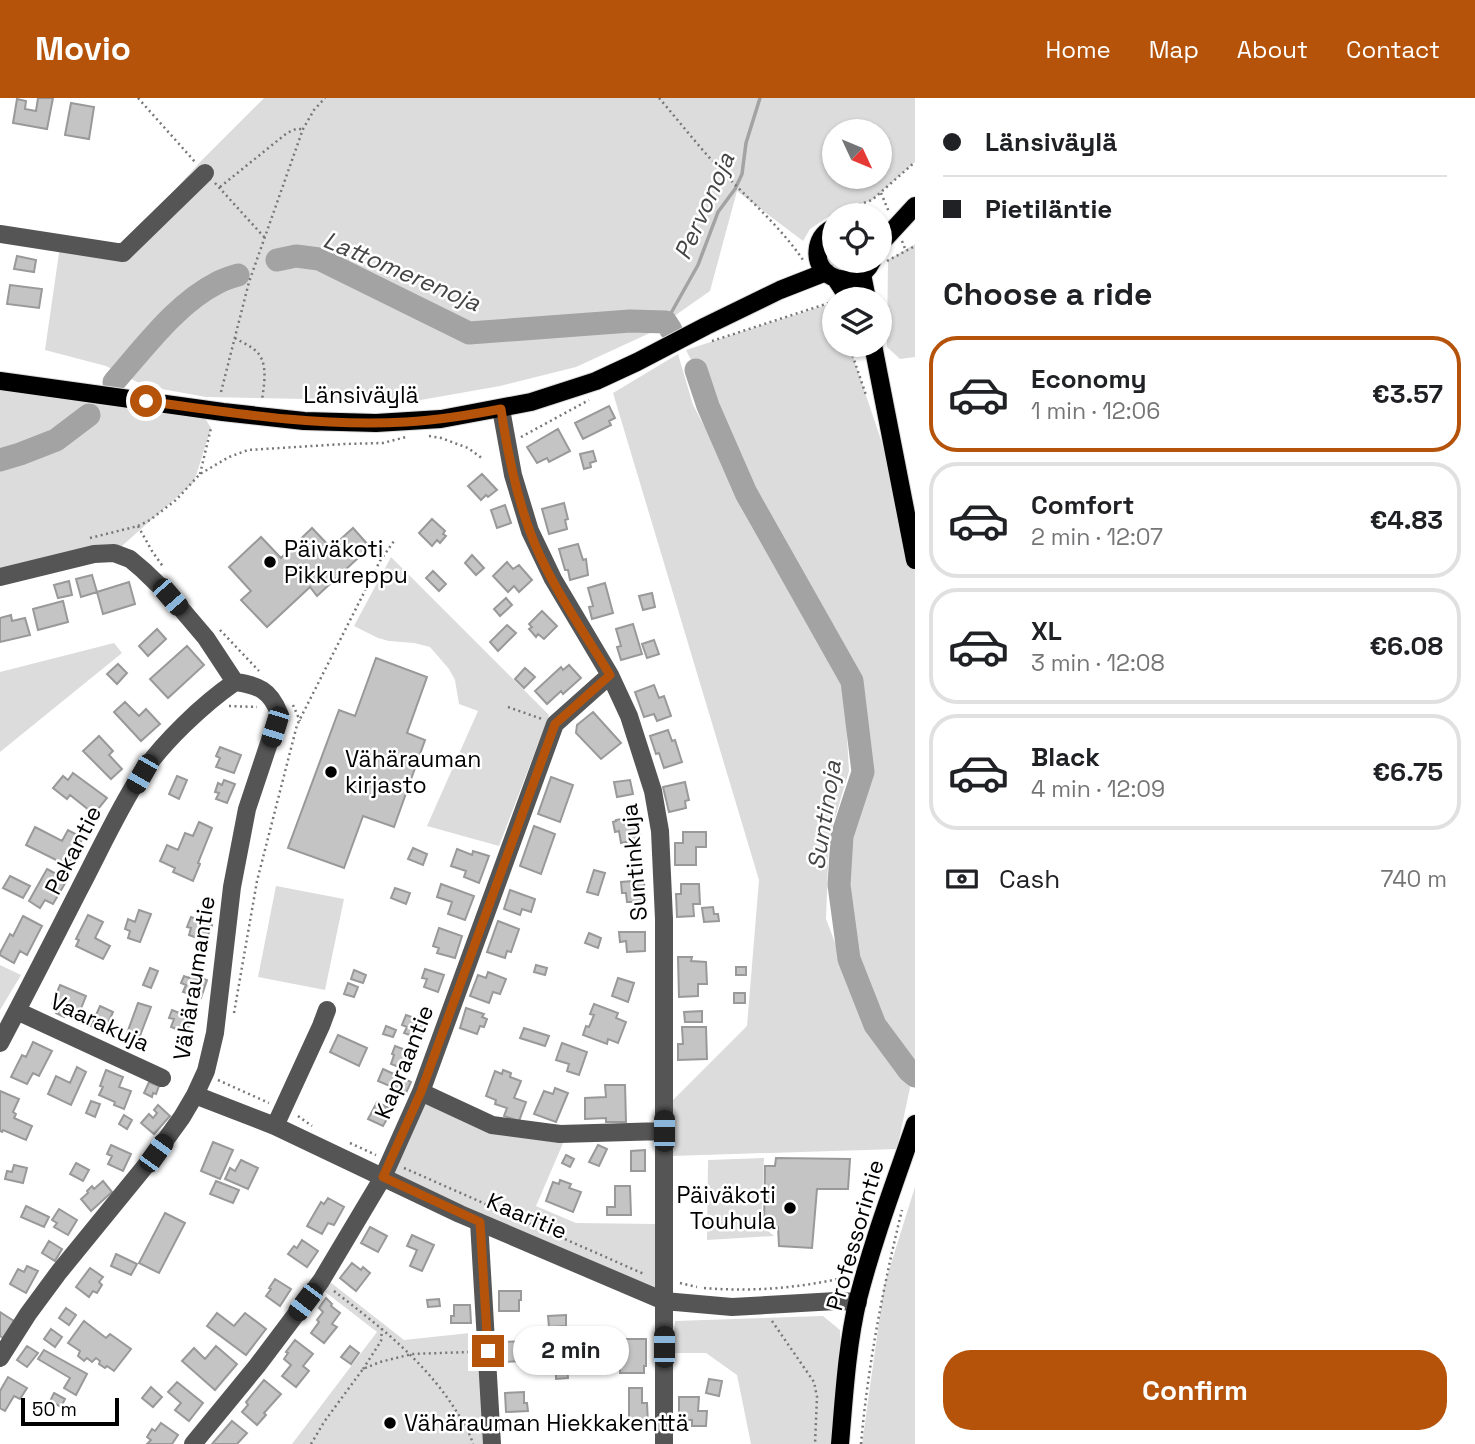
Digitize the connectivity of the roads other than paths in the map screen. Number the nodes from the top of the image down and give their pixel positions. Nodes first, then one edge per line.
1 (205, 173) road end
2 (915, 204) edge
3 (892, 218) edge
4 (0, 234) edge
5 (822, 236) edge
6 (892, 237) edge
7 (822, 253) edge
8 (822, 271) edge
9 (829, 273) edge
10 (834, 273) edge
11 (858, 273) edge
12 (840, 287) edge
13 (875, 357) edge
14 (0, 381) edge
15 (501, 409) junction
16 (915, 560) edge
17 (0, 577) edge
18 (610, 675) junction
19 (235, 682) junction
20 (327, 1010) dead end
21 (17, 1011) junction
22 (0, 1043) edge
23 (162, 1078) dead end
24 (421, 1092) junction
25 (195, 1095) junction
26 (915, 1124) edge
27 (275, 1126) junction
28 (664, 1131) junction
29 (386, 1169) junction
30 (480, 1222) junction
31 (664, 1301) junction
32 (858, 1302) junction
33 (0, 1358) edge
34 (192, 1444) edge
35 (492, 1444) edge
36 (664, 1444) edge
37 (840, 1444) edge

1 - 4 street
2 - 3 main road
2 - 6 main road
5 - 7 main road
8 - 15 main road, Länsiväylä
9 - 12 main road
10 - 11 main road
13 - 16 main road
14 - 15 main road, Länsiväylä
15 - 18 street, Suntinkuja
17 - 19 street
18 - 24 street, Kapraantie
18 - 28 street, Suntinkuja
19 - 21 street, Pekantie
19 - 25 street, Vähäraumantie
20 - 27 street
21 - 22 street, Pekantie
21 - 23 street, Vaarakuja
24 - 28 street
24 - 29 street, Kapraantie
25 - 27 street, Kaaritie
25 - 33 street, Vähäraumantie
26 - 32 main road, Professorintie
27 - 29 street, Kaaritie
28 - 31 street, Suntinkuja
29 - 30 street, Kaaritie
29 - 34 street, Kapraantie
30 - 31 street, Kaaritie
30 - 35 street
31 - 32 street, Kaaritie
31 - 36 street, Suntinkuja
32 - 37 main road, Professorintie

